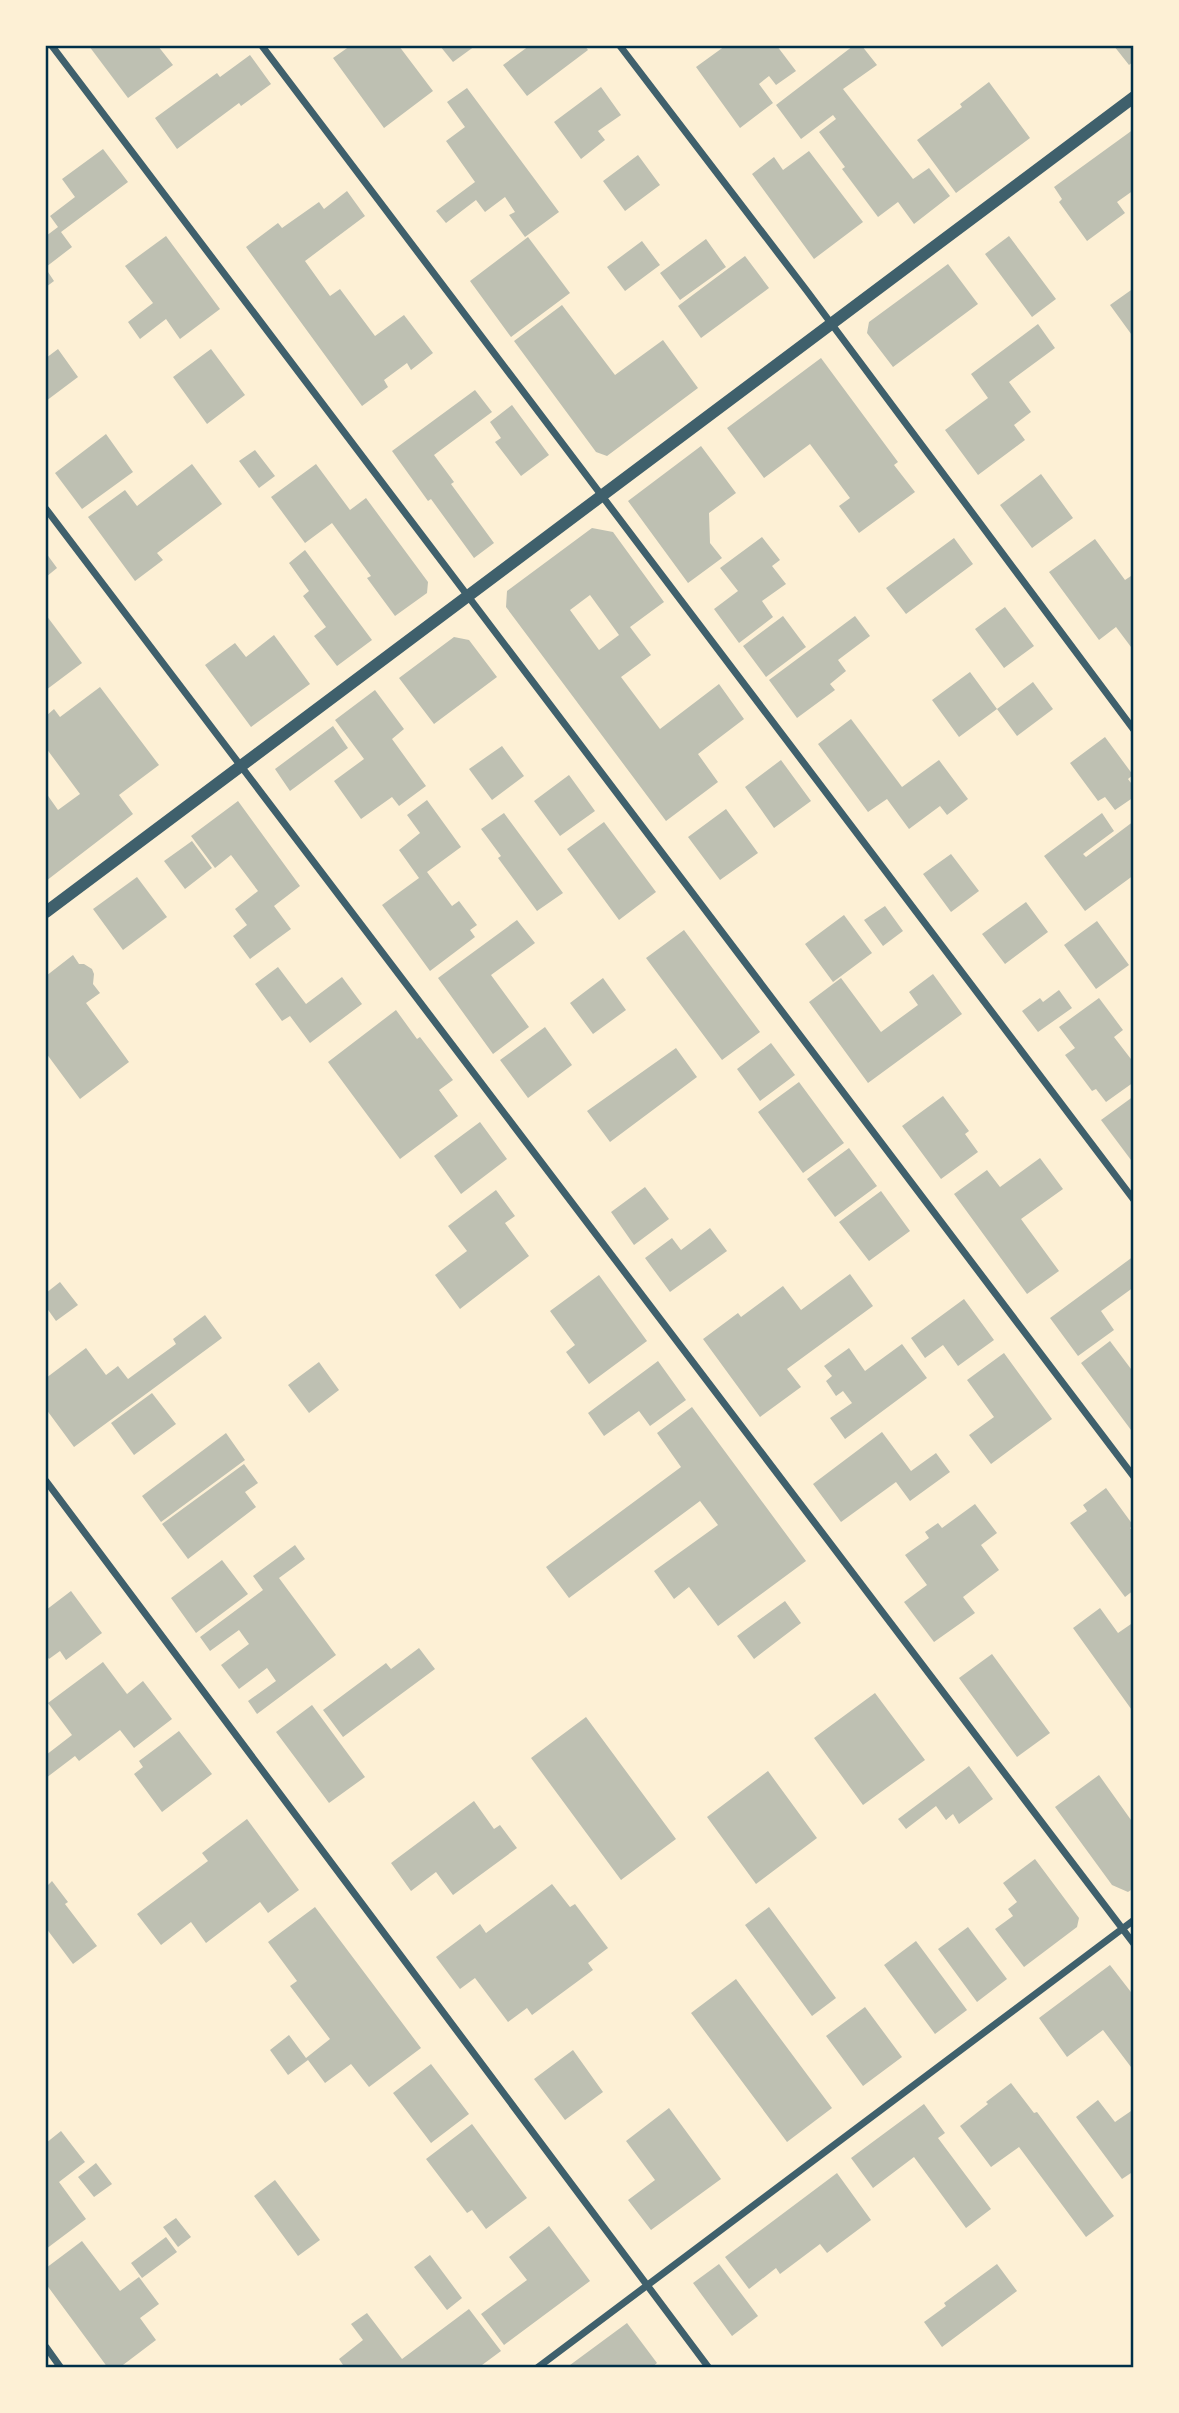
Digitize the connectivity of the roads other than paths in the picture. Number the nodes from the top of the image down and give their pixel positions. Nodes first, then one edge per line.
1 (52, 46) edge
2 (262, 46) edge
3 (620, 46) edge
4 (1133, 97) edge
5 (830, 323) junction
6 (600, 495) junction
7 (46, 509) edge
8 (468, 596) junction
9 (1133, 730) edge
10 (240, 765) junction
11 (46, 912) edge
12 (1133, 1200) edge
13 (1133, 1478) edge
14 (46, 1481) edge
15 (1133, 1920) edge
16 (1122, 1929) junction
17 (1133, 1944) edge
18 (647, 2286) junction
19 (46, 2347) edge
20 (61, 2368) edge
21 (537, 2368) edge
22 (709, 2368) edge

1 - 8 street
2 - 6 street
3 - 5 street
4 - 5 street
5 - 6 street
5 - 9 street
6 - 8 street
6 - 12 street
7 - 10 street
8 - 10 street
8 - 13 street
10 - 11 street
10 - 16 street
14 - 18 street
15 - 16 street
16 - 17 street
16 - 18 street
18 - 21 street
18 - 22 street
19 - 20 street

